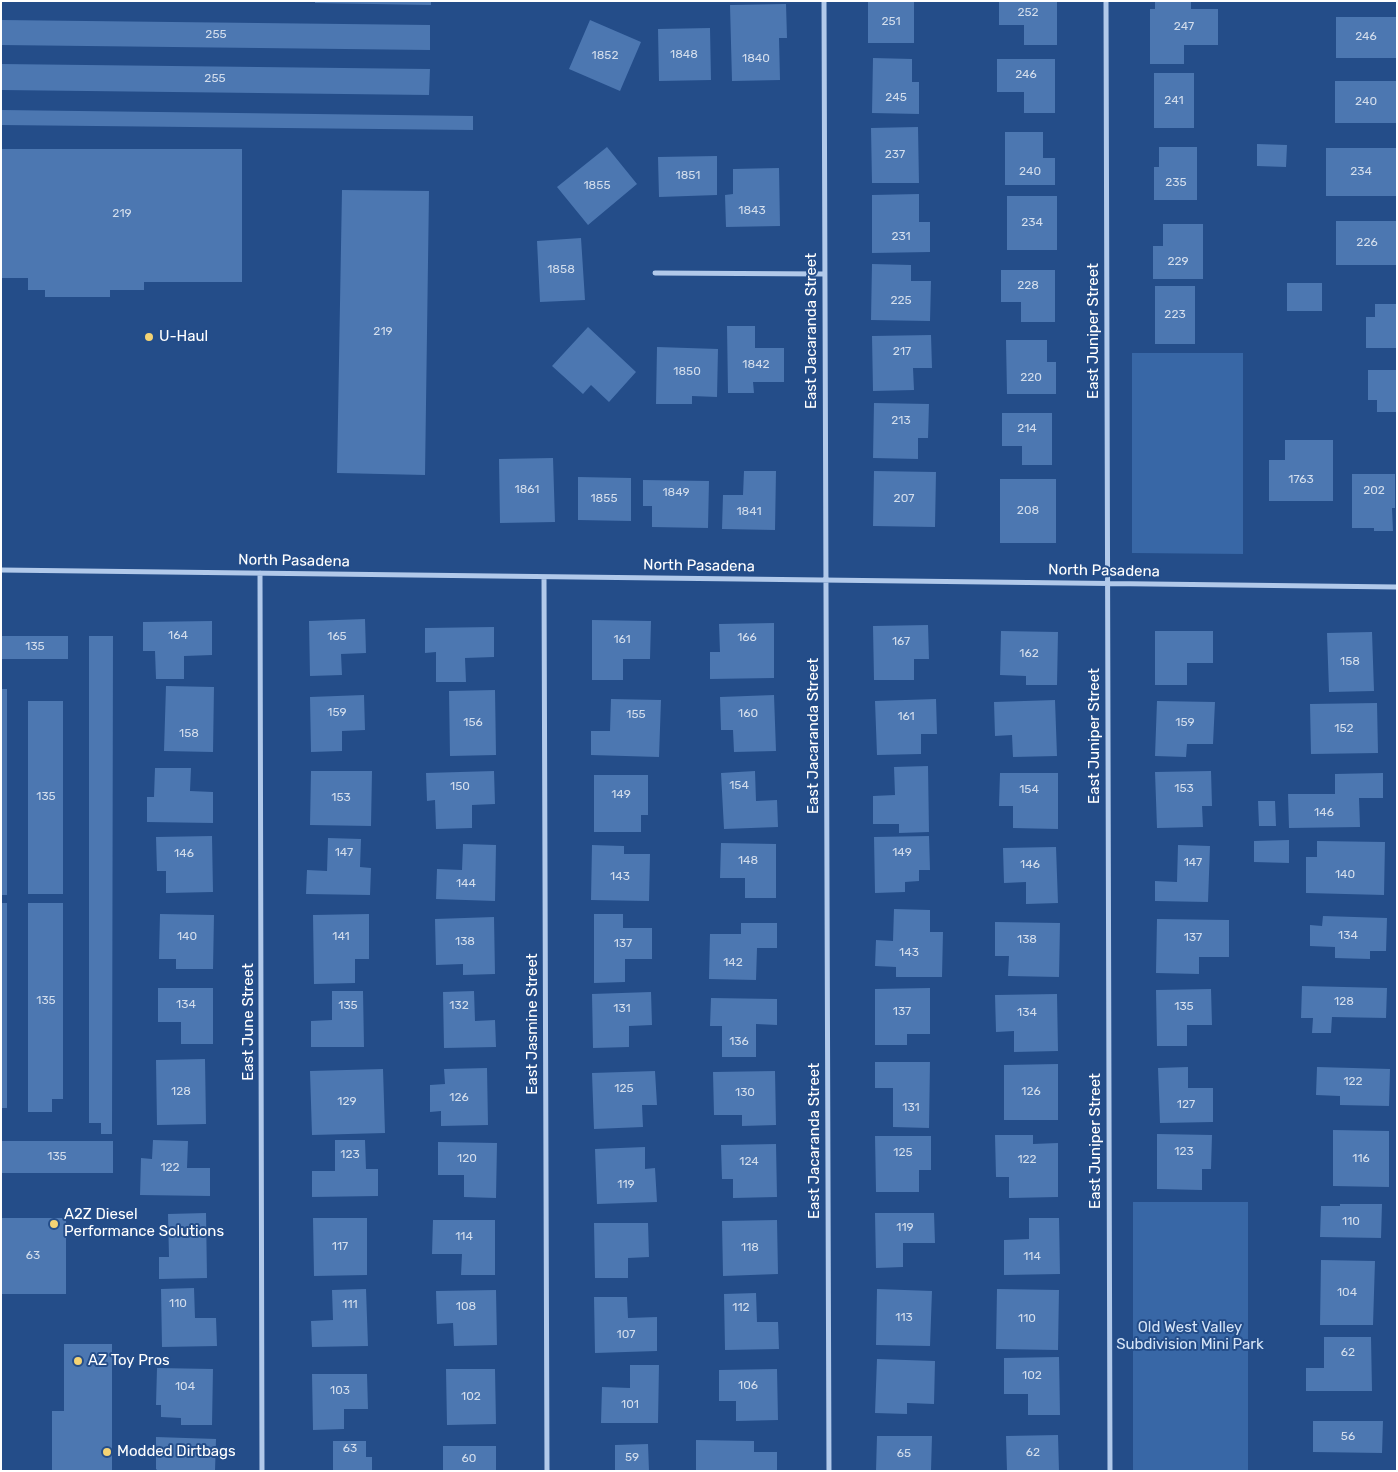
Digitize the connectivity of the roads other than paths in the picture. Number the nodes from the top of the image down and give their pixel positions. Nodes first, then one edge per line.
1 (824, 1) edge
2 (1106, 1) edge
3 (655, 273) dead end
4 (825, 274) junction
5 (1, 570) edge
6 (260, 573) junction
7 (544, 577) junction
8 (826, 580) junction
9 (1107, 584) junction
10 (1397, 587) edge
11 (262, 1471) edge
12 (547, 1471) edge
13 (828, 1471) edge
14 (1110, 1471) edge

1 - 4 street, East Jacaranda Street
2 - 9 street, East Juniper Street
3 - 4 street
4 - 8 street, East Jacaranda Street
5 - 6 street, North Pasadena
6 - 7 street, North Pasadena
6 - 11 street, East June Street
7 - 8 street, North Pasadena
7 - 12 street, East Jasmine Street
8 - 9 street, North Pasadena
8 - 13 street, East Jacaranda Street
9 - 10 street, North Pasadena
9 - 14 street, East Juniper Street

